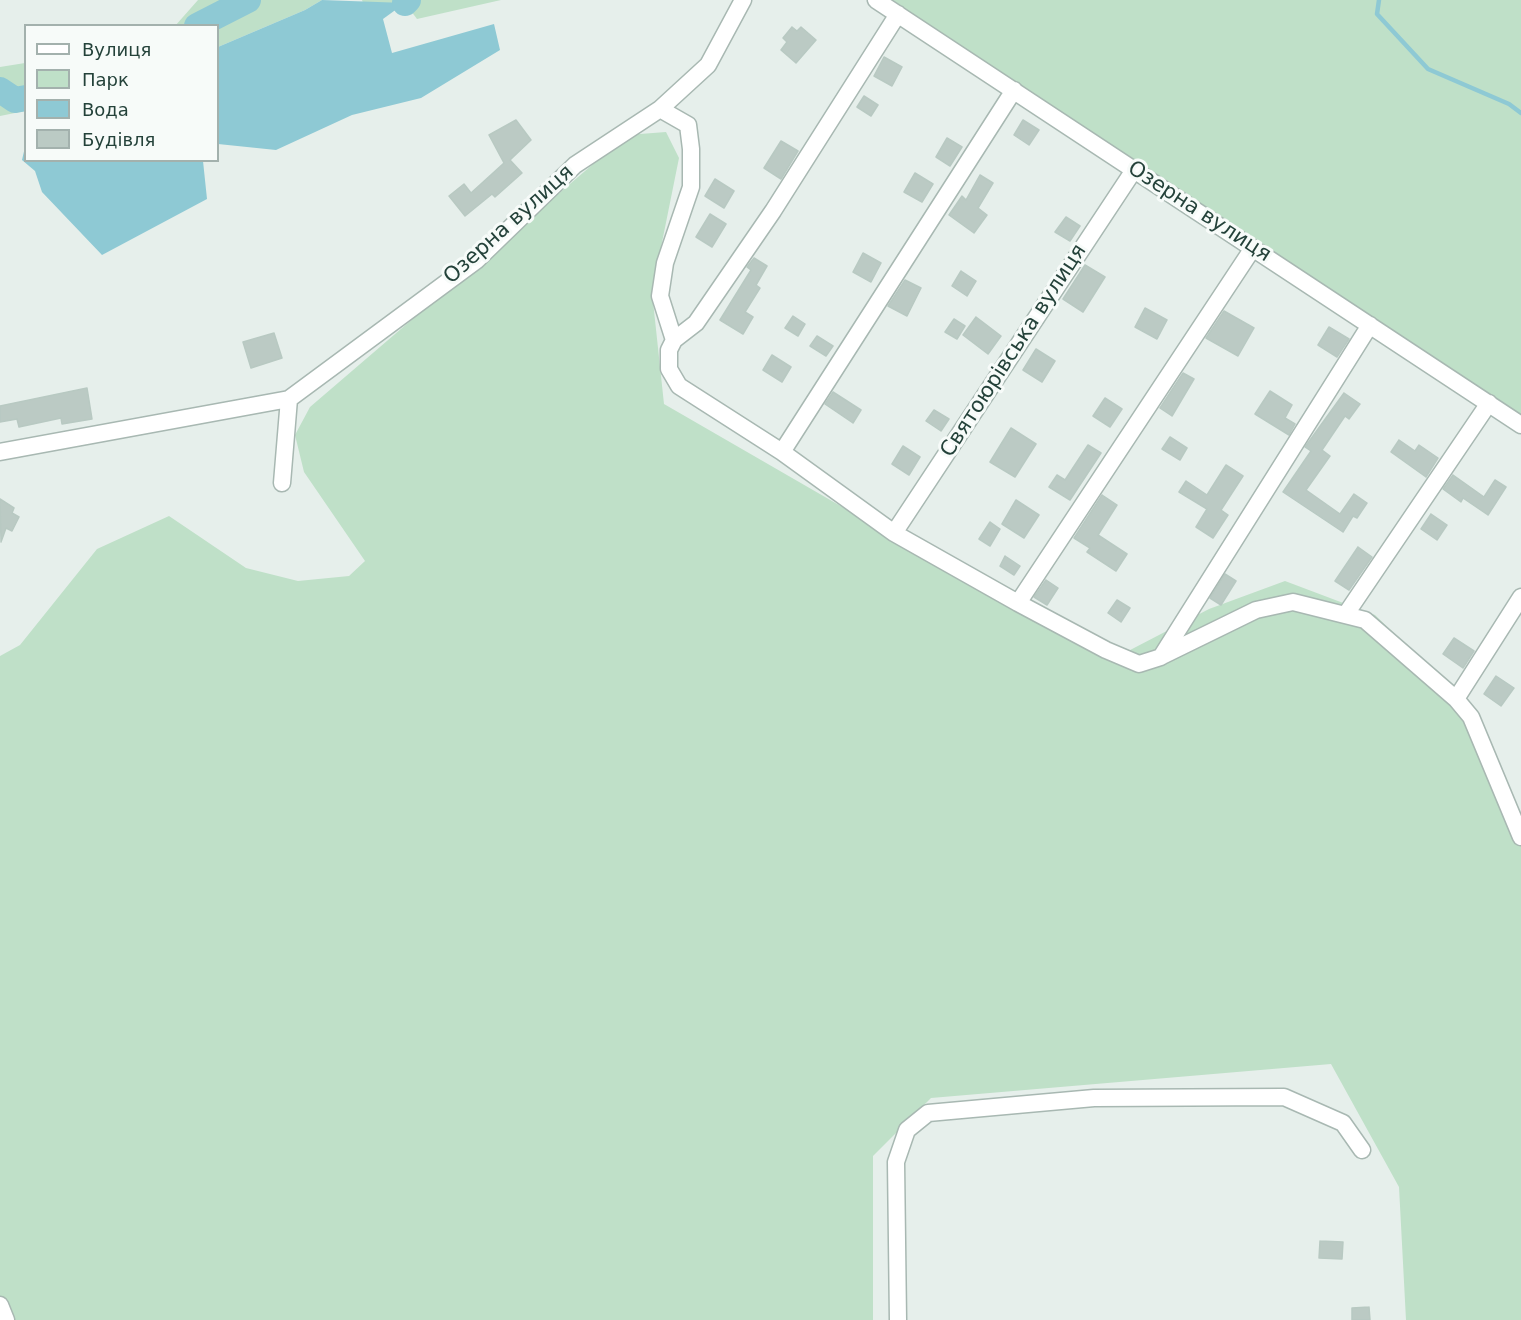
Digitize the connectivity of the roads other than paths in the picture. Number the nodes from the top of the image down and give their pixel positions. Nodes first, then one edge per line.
1 (743, 0) edge
2 (876, 0) edge
3 (898, 14) junction
4 (1014, 90) junction
5 (660, 109) junction
6 (1134, 170) junction
7 (1253, 248) junction
8 (1370, 325) junction
9 (674, 340) junction
10 (289, 399) junction
11 (1489, 404) junction
12 (1521, 425) edge
13 (0, 452) edge
14 (782, 452) junction
15 (282, 483) dead end
16 (894, 533) junction
17 (1521, 597) edge
18 (1018, 603) junction
19 (1346, 614) junction
20 (1161, 657) junction
21 (1456, 699) junction
22 (1521, 837) edge
23 (1362, 1150) dead end
24 (0, 1305) edge
25 (6, 1320) edge
26 (898, 1320) edge

1 - 5 street, Озерна вулиця
2 - 3 street, Озерна вулиця
3 - 4 street, Озерна вулиця
3 - 9 street
4 - 6 street, Озерна вулиця
4 - 14 street
5 - 9 street
5 - 10 street, Озерна вулиця
6 - 7 street, Озерна вулиця
6 - 16 street, Святоюрівська вулиця
7 - 8 street, Озерна вулиця
7 - 18 street
8 - 11 street, Озерна вулиця
8 - 20 street
9 - 14 street
10 - 13 street
10 - 15 street
11 - 12 street, Озерна вулиця
11 - 19 street
14 - 16 street
16 - 18 street
17 - 21 street
18 - 20 street
19 - 20 street
19 - 21 street
21 - 22 street
23 - 26 street
24 - 25 street

